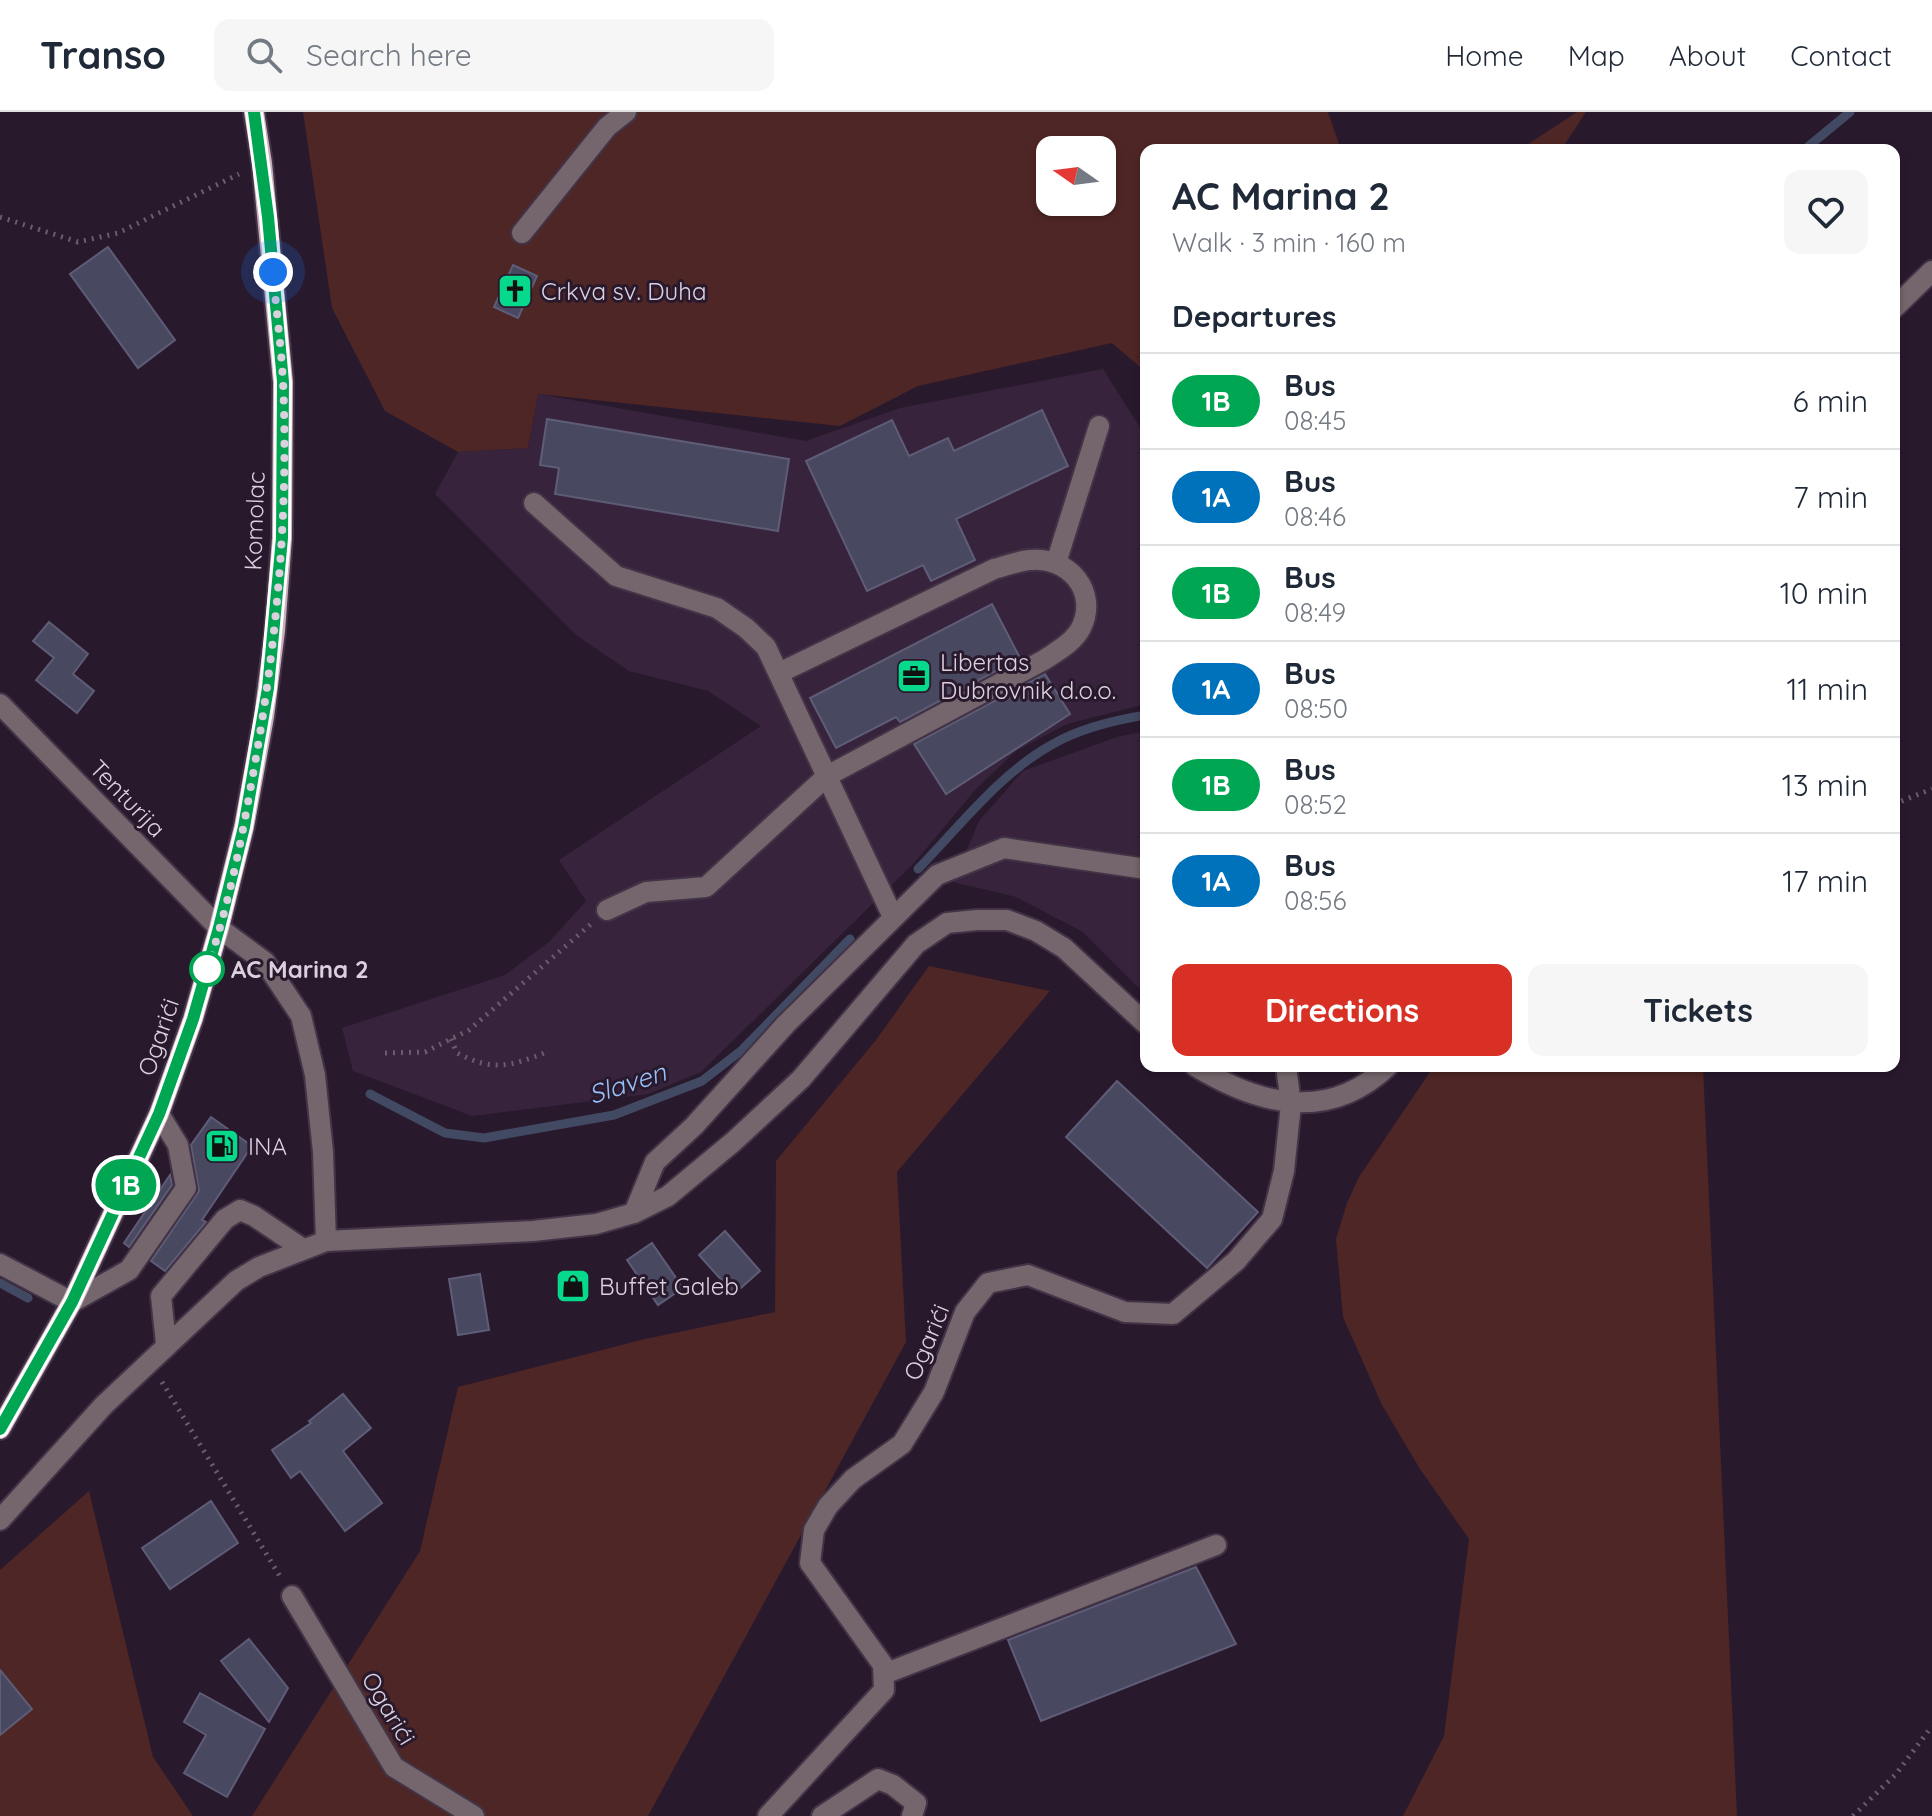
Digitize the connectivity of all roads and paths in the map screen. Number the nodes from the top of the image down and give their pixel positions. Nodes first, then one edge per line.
1 (254, 112) edge
2 (626, 112) edge
3 (262, 163) junction
4 (0, 217) edge
5 (522, 233) dead end
6 (1932, 271) edge
7 (1900, 302) edge
8 (1099, 426) dead end
9 (534, 503) dead end
10 (1056, 563) junction
11 (779, 673) junction
12 (0, 704) edge
13 (827, 776) junction
14 (1932, 789) edge
15 (1900, 802) edge
16 (1140, 868) edge
17 (607, 910) joint
18 (893, 917) junction
19 (219, 928) junction
20 (1140, 1018) edge
21 (451, 1039) junction
22 (547, 1052) dead end
23 (385, 1053) dead end
24 (1205, 1072) edge
25 (1287, 1072) edge
26 (1382, 1072) edge
27 (1291, 1104) junction
28 (159, 1114) junction
29 (634, 1213) junction
30 (326, 1241) junction
31 (303, 1249) junction
32 (0, 1264) edge
33 (72, 1302) junction
34 (166, 1344) junction
35 (149, 1361) junction
36 (3, 1420) edge
37 (0, 1520) edge
38 (1216, 1545) dead end
39 (292, 1596) joint
40 (884, 1674) junction
41 (1932, 1726) edge
42 (474, 1816) edge
43 (768, 1816) edge
44 (822, 1816) edge
45 (912, 1816) edge
46 (1853, 1816) edge

1 - 3 main road, Komolac
2 - 5 street
3 - 4 path
3 - 19 main road, Komolac
6 - 7 street
8 - 10 street
9 - 11 street
10 - 11 street
10 - 13 street
11 - 13 street
12 - 19 street, Tenturija
13 - 17 street
13 - 18 street
14 - 15 path
16 - 18 street
17 - 21 path
18 - 29 street
19 - 28 main road, Ogarići
19 - 30 street
20 - 29 street
21 - 22 path
21 - 23 path
24 - 27 street
25 - 27 street, Ogarići
26 - 27 street
27 - 40 street, Ogarići
28 - 33 main road, Ogarići
28 - 33 street
29 - 30 street
30 - 31 street
31 - 34 street
31 - 34 street
32 - 33 street
33 - 36 main road, Ogarići
34 - 35 street
35 - 37 street
35 - 39 path
38 - 40 street
39 - 42 street, Ogarići
40 - 43 street
41 - 46 path
44 - 45 street

